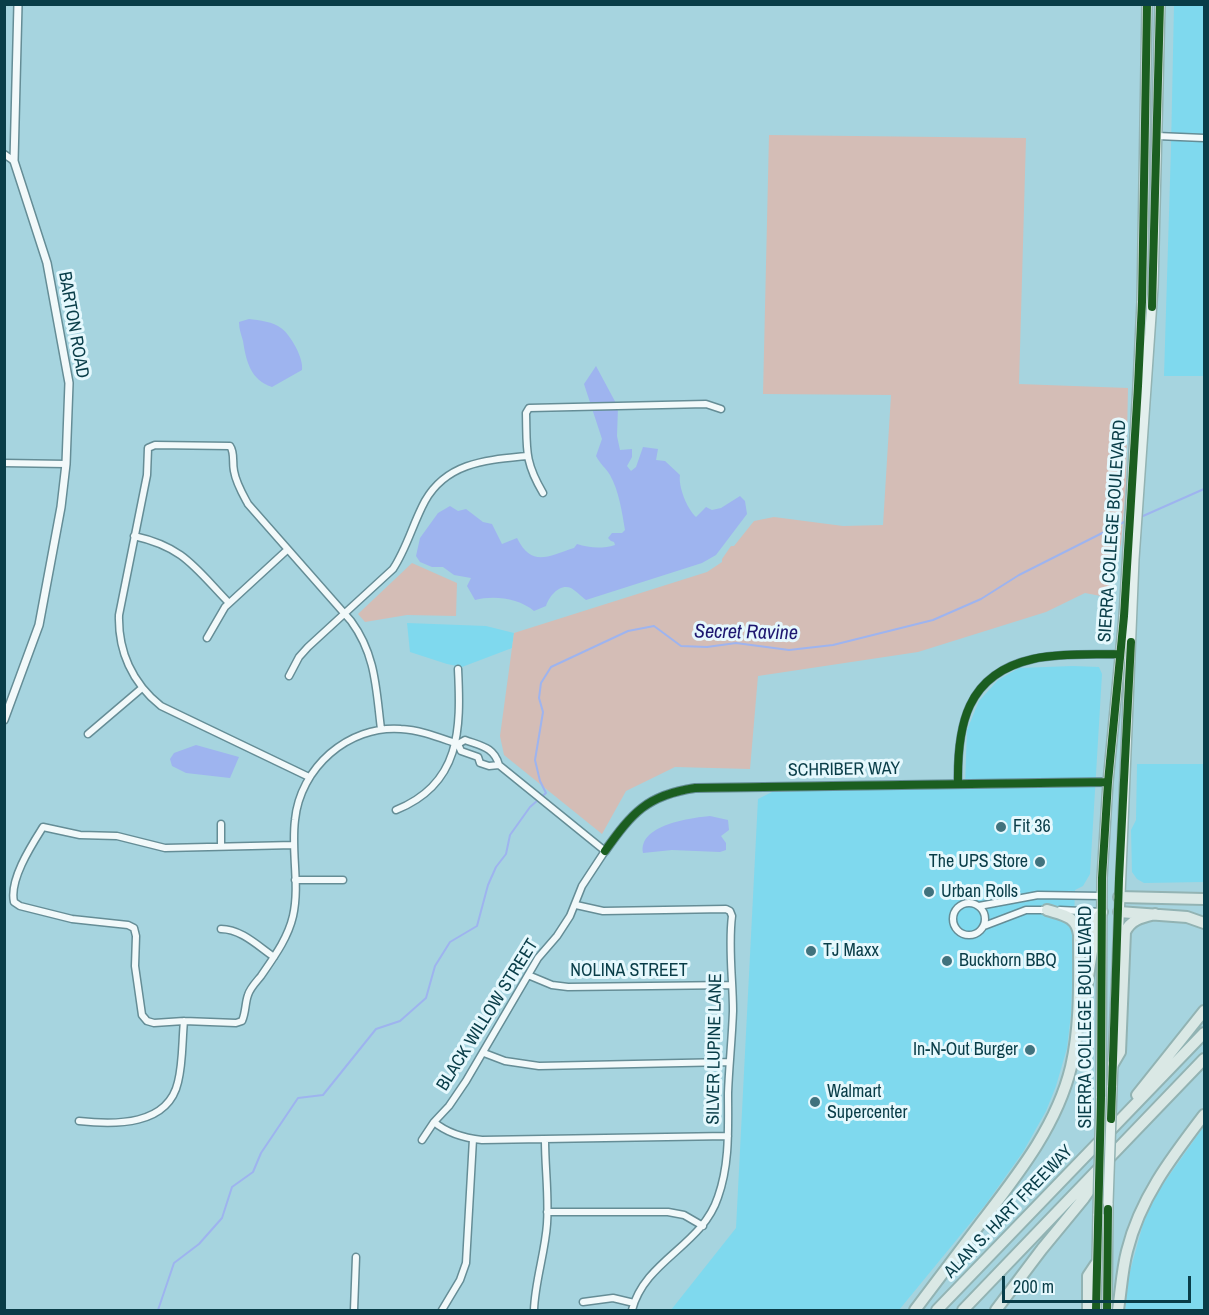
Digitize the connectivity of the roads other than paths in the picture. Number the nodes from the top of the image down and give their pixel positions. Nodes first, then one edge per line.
1 (18, 4) edge
2 (1147, 4) edge
3 (1160, 4) edge
4 (1150, 136) junction
5 (1204, 138) edge
6 (4, 154) edge
7 (14, 161) junction
8 (721, 409) dead end
9 (527, 456) junction
10 (4, 463) edge
11 (66, 464) junction
12 (543, 493) dead end
13 (134, 536) junction
14 (287, 550) junction
15 (229, 603) junction
16 (344, 613) junction
17 (207, 638) dead end
18 (1120, 654) junction
19 (1130, 654) junction
20 (458, 669) dead end
21 (289, 676) dead end
22 (142, 688) junction
23 (5, 717) edge
24 (381, 729) junction
25 (88, 734) dead end
26 (456, 744) junction
27 (484, 747) junction
28 (478, 757) junction
29 (500, 765) junction
30 (309, 777) junction
31 (1108, 782) junction
32 (958, 784) junction
33 (396, 810) dead end
34 (221, 824) dead end
35 (294, 845) junction
36 (221, 846) junction
37 (605, 851) junction
38 (295, 880) junction
39 (343, 880) dead end
40 (1102, 896) junction
41 (1119, 897) junction
42 (1204, 899) edge
43 (4, 900) edge
44 (14, 902) junction
45 (576, 905) junction
46 (979, 906) junction
47 (1047, 910) junction
48 (1102, 912) junction
49 (1119, 912) junction
50 (1155, 914) junction
51 (1204, 923) edge
52 (984, 926) junction
53 (221, 929) dead end
54 (274, 957) junction
55 (528, 975) junction
56 (732, 985) junction
57 (1204, 1011) edge
58 (184, 1021) junction
59 (1204, 1034) edge
60 (484, 1053) junction
61 (1204, 1059) edge
62 (729, 1062) junction
63 (1071, 1064) junction
64 (1113, 1064) junction
65 (1204, 1115) edge
66 (79, 1121) dead end
67 (434, 1122) junction
68 (728, 1136) junction
69 (473, 1139) junction
70 (422, 1140) dead end
71 (545, 1140) junction
72 (1100, 1142) junction
73 (1117, 1150) junction
74 (547, 1212) junction
75 (703, 1226) junction
76 (356, 1257) dead end
77 (1096, 1264) junction
78 (582, 1302) dead end
79 (634, 1303) junction
80 (354, 1311) edge
81 (442, 1311) edge
82 (534, 1311) edge
83 (632, 1311) edge
84 (915, 1311) edge
85 (937, 1311) edge
86 (963, 1311) edge
87 (996, 1311) edge
88 (1088, 1311) edge
89 (1096, 1311) edge
90 (1107, 1311) edge
91 (1118, 1311) edge

1 - 7 street, BARTON ROAD
2 - 4 main road, SIERRA COLLEGE BOULEVARD
3 - 4 main road, SIERRA COLLEGE BOULEVARD
4 - 5 street
4 - 18 main road, SIERRA COLLEGE BOULEVARD
4 - 19 main road, SIERRA COLLEGE BOULEVARD
6 - 7 street
7 - 11 street, BARTON ROAD
8 - 9 street
9 - 12 street
9 - 16 street
10 - 11 street
11 - 23 street, BARTON ROAD
13 - 14 street
13 - 15 street
13 - 22 street
14 - 15 street
14 - 16 street
15 - 17 street
16 - 21 street
16 - 24 street
18 - 19 main road
18 - 31 main road, SIERRA COLLEGE BOULEVARD
18 - 32 street
19 - 41 main road, SIERRA COLLEGE BOULEVARD
20 - 26 street
22 - 25 street
22 - 30 street
24 - 26 street
24 - 30 street
26 - 27 street
26 - 28 street
26 - 33 street
27 - 28 street
27 - 29 street
28 - 29 street
29 - 37 street
30 - 35 street
31 - 32 street, SCHRIBER WAY
31 - 40 main road, SIERRA COLLEGE BOULEVARD
32 - 37 street, SCHRIBER WAY
34 - 36 street
35 - 36 street
35 - 38 street
36 - 44 street
37 - 45 street, BLACK WILLOW STREET
38 - 39 street
38 - 54 street
40 - 41 main road
40 - 46 street
40 - 48 main road, SIERRA COLLEGE BOULEVARD
41 - 42 highway
41 - 49 main road, SIERRA COLLEGE BOULEVARD
43 - 44 street
44 - 58 street
45 - 55 street, BLACK WILLOW STREET
45 - 56 street, SILVER LUPINE LANE
46 - 52 street
46 - 52 street
47 - 48 street
47 - 52 street
47 - 63 highway
48 - 49 main road
48 - 63 highway
48 - 77 main road, SIERRA COLLEGE BOULEVARD, bridge
49 - 50 highway
49 - 64 main road, SIERRA COLLEGE BOULEVARD
50 - 51 highway
50 - 64 highway
53 - 54 street
54 - 58 street
55 - 56 street, NOLINA STREET
55 - 60 street, BLACK WILLOW STREET
56 - 62 street, SILVER LUPINE LANE
57 - 72 highway
58 - 66 street
59 - 72 highway, ALAN S. HART FREEWAY
60 - 62 street
60 - 67 street, BLACK WILLOW STREET
61 - 73 highway, ALAN S. HART FREEWAY
62 - 68 street, SILVER LUPINE LANE
63 - 84 highway
64 - 90 main road, SIERRA COLLEGE BOULEVARD, bridge
65 - 91 highway
67 - 69 street
67 - 70 street, BLACK WILLOW STREET
68 - 71 street
68 - 75 street, SILVER LUPINE LANE
69 - 71 street
69 - 81 street
71 - 74 street
72 - 85 highway, ALAN S. HART FREEWAY
73 - 86 highway, ALAN S. HART FREEWAY
73 - 87 highway
74 - 75 street
74 - 82 street
75 - 79 street, SILVER LUPINE LANE
76 - 80 street
77 - 88 highway
77 - 89 main road, SIERRA COLLEGE BOULEVARD
78 - 79 street
79 - 83 street, SILVER LUPINE LANE

